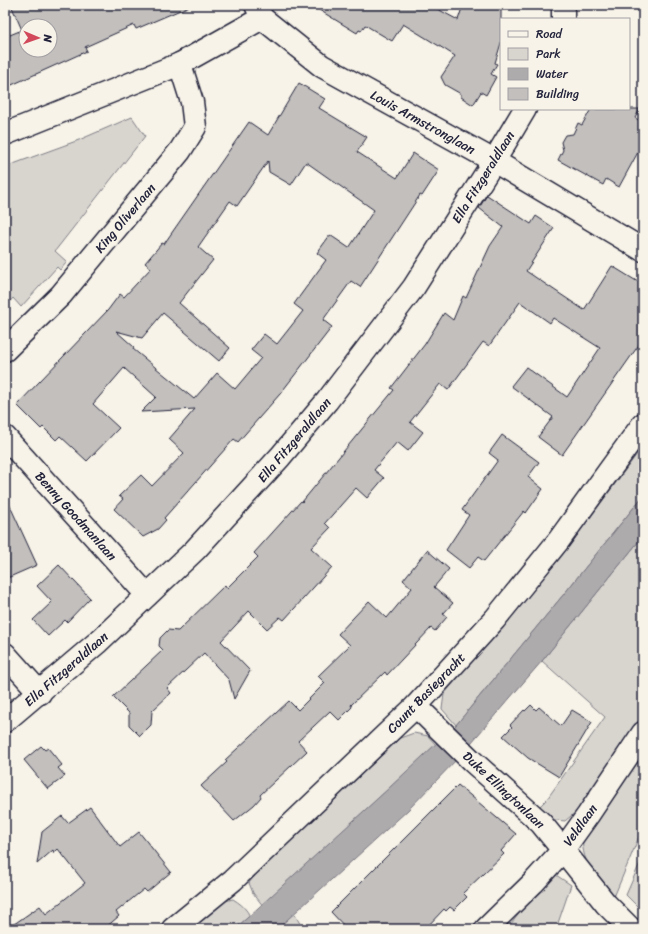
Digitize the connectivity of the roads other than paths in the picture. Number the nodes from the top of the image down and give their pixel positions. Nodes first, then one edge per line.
1 (562, 5) edge
2 (259, 12) edge
3 (563, 18) edge
4 (180, 64) junction
5 (524, 110) edge
6 (5, 134) edge
7 (494, 161) junction
8 (643, 250) edge
9 (5, 350) edge
10 (643, 424) edge
11 (5, 437) edge
12 (147, 595) junction
13 (5, 654) edge
14 (40, 693) junction
15 (416, 706) junction
16 (5, 721) edge
17 (643, 733) edge
18 (563, 850) junction
19 (173, 929) edge
20 (486, 929) edge
21 (631, 929) edge

1 - 3 street
2 - 4 street
2 - 7 street, Louis Armstronglaan
4 - 6 street
4 - 9 street, King Oliverlaan
5 - 7 street, Ella Fitzgeraldlaan
7 - 8 street, Louis Armstronglaan
7 - 12 street, Ella Fitzgeraldlaan
10 - 15 street, Count Basiegracht
11 - 12 street, Benny Goodmanlaan
12 - 14 street, Ella Fitzgeraldlaan
13 - 14 street
14 - 16 street, Ella Fitzgeraldlaan
15 - 18 street, Duke Ellingtonlaan
15 - 19 street, Count Basiegracht
17 - 18 street, Veldlaan
18 - 20 street
18 - 21 street, Veldlaan

